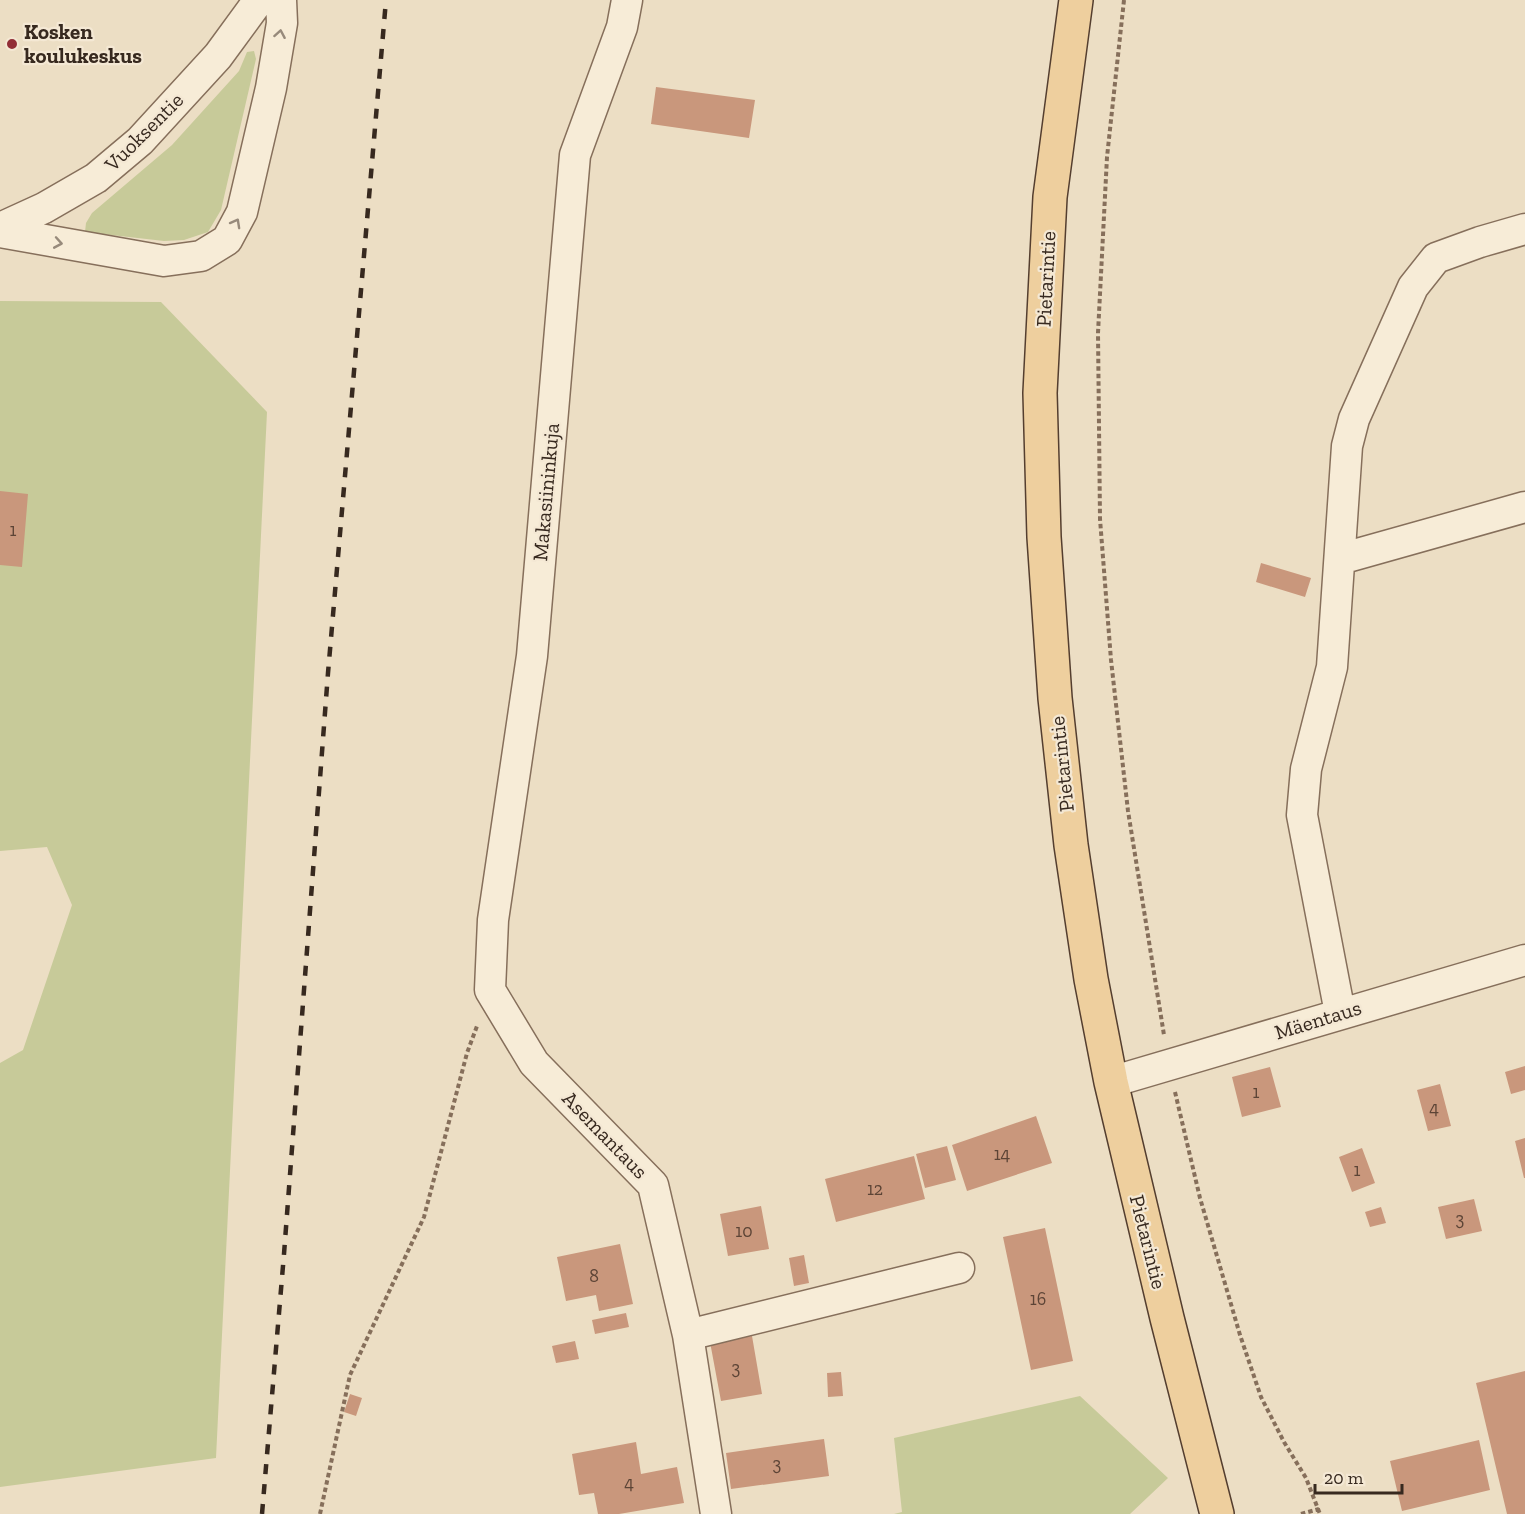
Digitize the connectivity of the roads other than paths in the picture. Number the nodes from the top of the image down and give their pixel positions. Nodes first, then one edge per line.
1 (260, 0) edge
2 (281, 0) edge
3 (627, 0) edge
4 (1076, 0) edge
5 (1525, 229) edge
6 (0, 230) edge
7 (1525, 507) edge
8 (1340, 559) junction
9 (1525, 960) edge
10 (490, 990) joint
11 (1340, 1013) junction
12 (1111, 1082) junction
13 (959, 1268) dead end
14 (688, 1335) junction
15 (716, 1514) edge
16 (1217, 1514) edge

1 - 6 street, Vuoksentie
6 -> 2 street
3 - 10 street, Makasiininkuja
4 - 12 main road, Pietarintie
5 - 8 street
7 - 8 street
8 - 11 street
9 - 11 street, Mäentaus
10 - 14 street, Asemantaus
11 - 12 street, Mäentaus
12 - 16 main road, Pietarintie
13 - 14 street
14 - 15 street, Asemantaus

